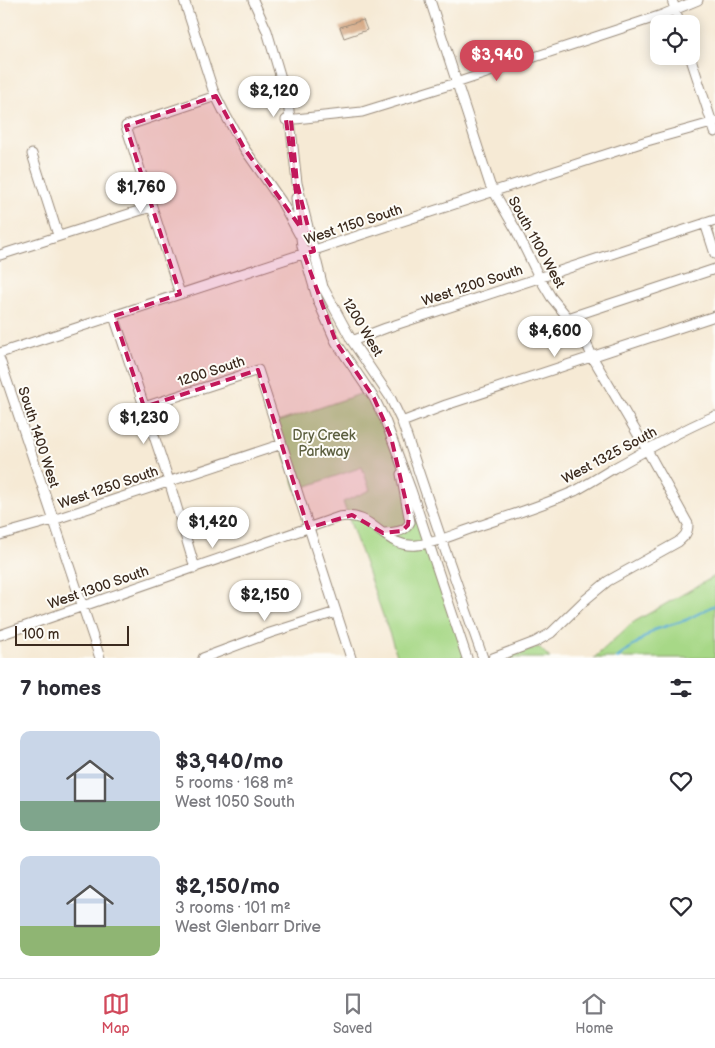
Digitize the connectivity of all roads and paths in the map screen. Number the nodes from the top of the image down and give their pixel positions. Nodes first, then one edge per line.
1 (184, 0) edge
2 (248, 0) edge
3 (253, 0) edge
4 (430, 0) edge
5 (672, 0) edge
6 (698, 0) edge
7 (675, 10) junction
8 (677, 15) edge
9 (693, 65) edge
10 (456, 83) junction
11 (216, 96) junction
12 (288, 120) junction
13 (714, 126) edge
14 (32, 154) dead end
15 (494, 193) junction
16 (151, 206) junction
17 (715, 220) edge
18 (704, 223) junction
19 (58, 235) junction
20 (300, 236) junction
21 (314, 251) junction
22 (304, 254) junction
23 (715, 254) edge
24 (0, 255) edge
25 (715, 269) edge
26 (539, 277) junction
27 (180, 294) junction
28 (114, 316) junction
29 (715, 316) edge
30 (568, 318) junction
31 (352, 341) junction
32 (0, 353) edge
33 (593, 358) junction
34 (0, 360) edge
35 (144, 407) junction
36 (715, 416) edge
37 (402, 422) junction
38 (282, 444) junction
39 (647, 450) junction
40 (399, 461) junction
41 (168, 481) junction
42 (53, 520) junction
43 (308, 528) junction
44 (383, 533) junction
45 (0, 535) edge
46 (441, 539) junction
47 (429, 543) junction
48 (195, 568) junction
49 (82, 607) junction
50 (336, 612) junction
51 (0, 635) edge
52 (100, 658) edge
53 (203, 658) edge
54 (351, 658) edge
55 (467, 658) edge
56 (484, 658) edge
57 (493, 658) edge

1 - 11 street
2 - 12 street, 1200 West
3 - 12 street, 1200 West
4 - 10 street, South 1100 West
5 - 7 street
6 - 7 street
7 - 8 street
7 - 10 street
9 - 13 street
10 - 12 street
10 - 15 street, South 1100 West
11 - 16 street
11 - 20 street
12 - 20 street, 1200 West
12 - 21 street, 1200 West
13 - 15 street, West 1150 South
14 - 19 street
15 - 21 street, West 1150 South
15 - 26 street, South 1100 West
16 - 19 street
16 - 27 street
17 - 18 street, West 1200 South
18 - 23 street
18 - 26 street, West 1200 South
19 - 24 street
20 - 22 street, 1200 West
21 - 22 street, West 1150 South
21 - 31 street, 1200 West
22 - 27 street, West 1150 South
22 - 40 street, 1200 West
25 - 30 street
26 - 30 street, South 1100 West
26 - 31 street, West 1200 South
27 - 28 street, West 1150 South
28 - 32 street, West 1150 South
28 - 35 street
29 - 33 street
30 - 33 street, South 1100 West
31 - 37 street, 1200 West
33 - 37 street
33 - 39 street, South 1100 West
34 - 42 street, South 1400 West
35 - 38 street, 1200 South
35 - 41 street
36 - 39 street, West 1325 South
37 - 46 street, 1200 West
38 - 41 street, West 1250 South
38 - 43 street
39 - 46 street, West 1325 South
39 - 57 street, South 1100 West
40 - 44 street
40 - 47 street, 1200 West
41 - 42 street, West 1250 South
41 - 48 street
42 - 45 street, West 1250 South
42 - 49 street, South 1400 West
43 - 44 street, West 1300 South
43 - 48 street, West 1300 South
43 - 50 street
44 - 47 street, West 1300 South
46 - 47 street, West 1325 South
46 - 56 street, 1200 West
47 - 55 street, 1200 West
48 - 49 street, West 1300 South
49 - 51 street, West 1300 South
49 - 52 street, South 1400 West
50 - 53 street
50 - 54 street

